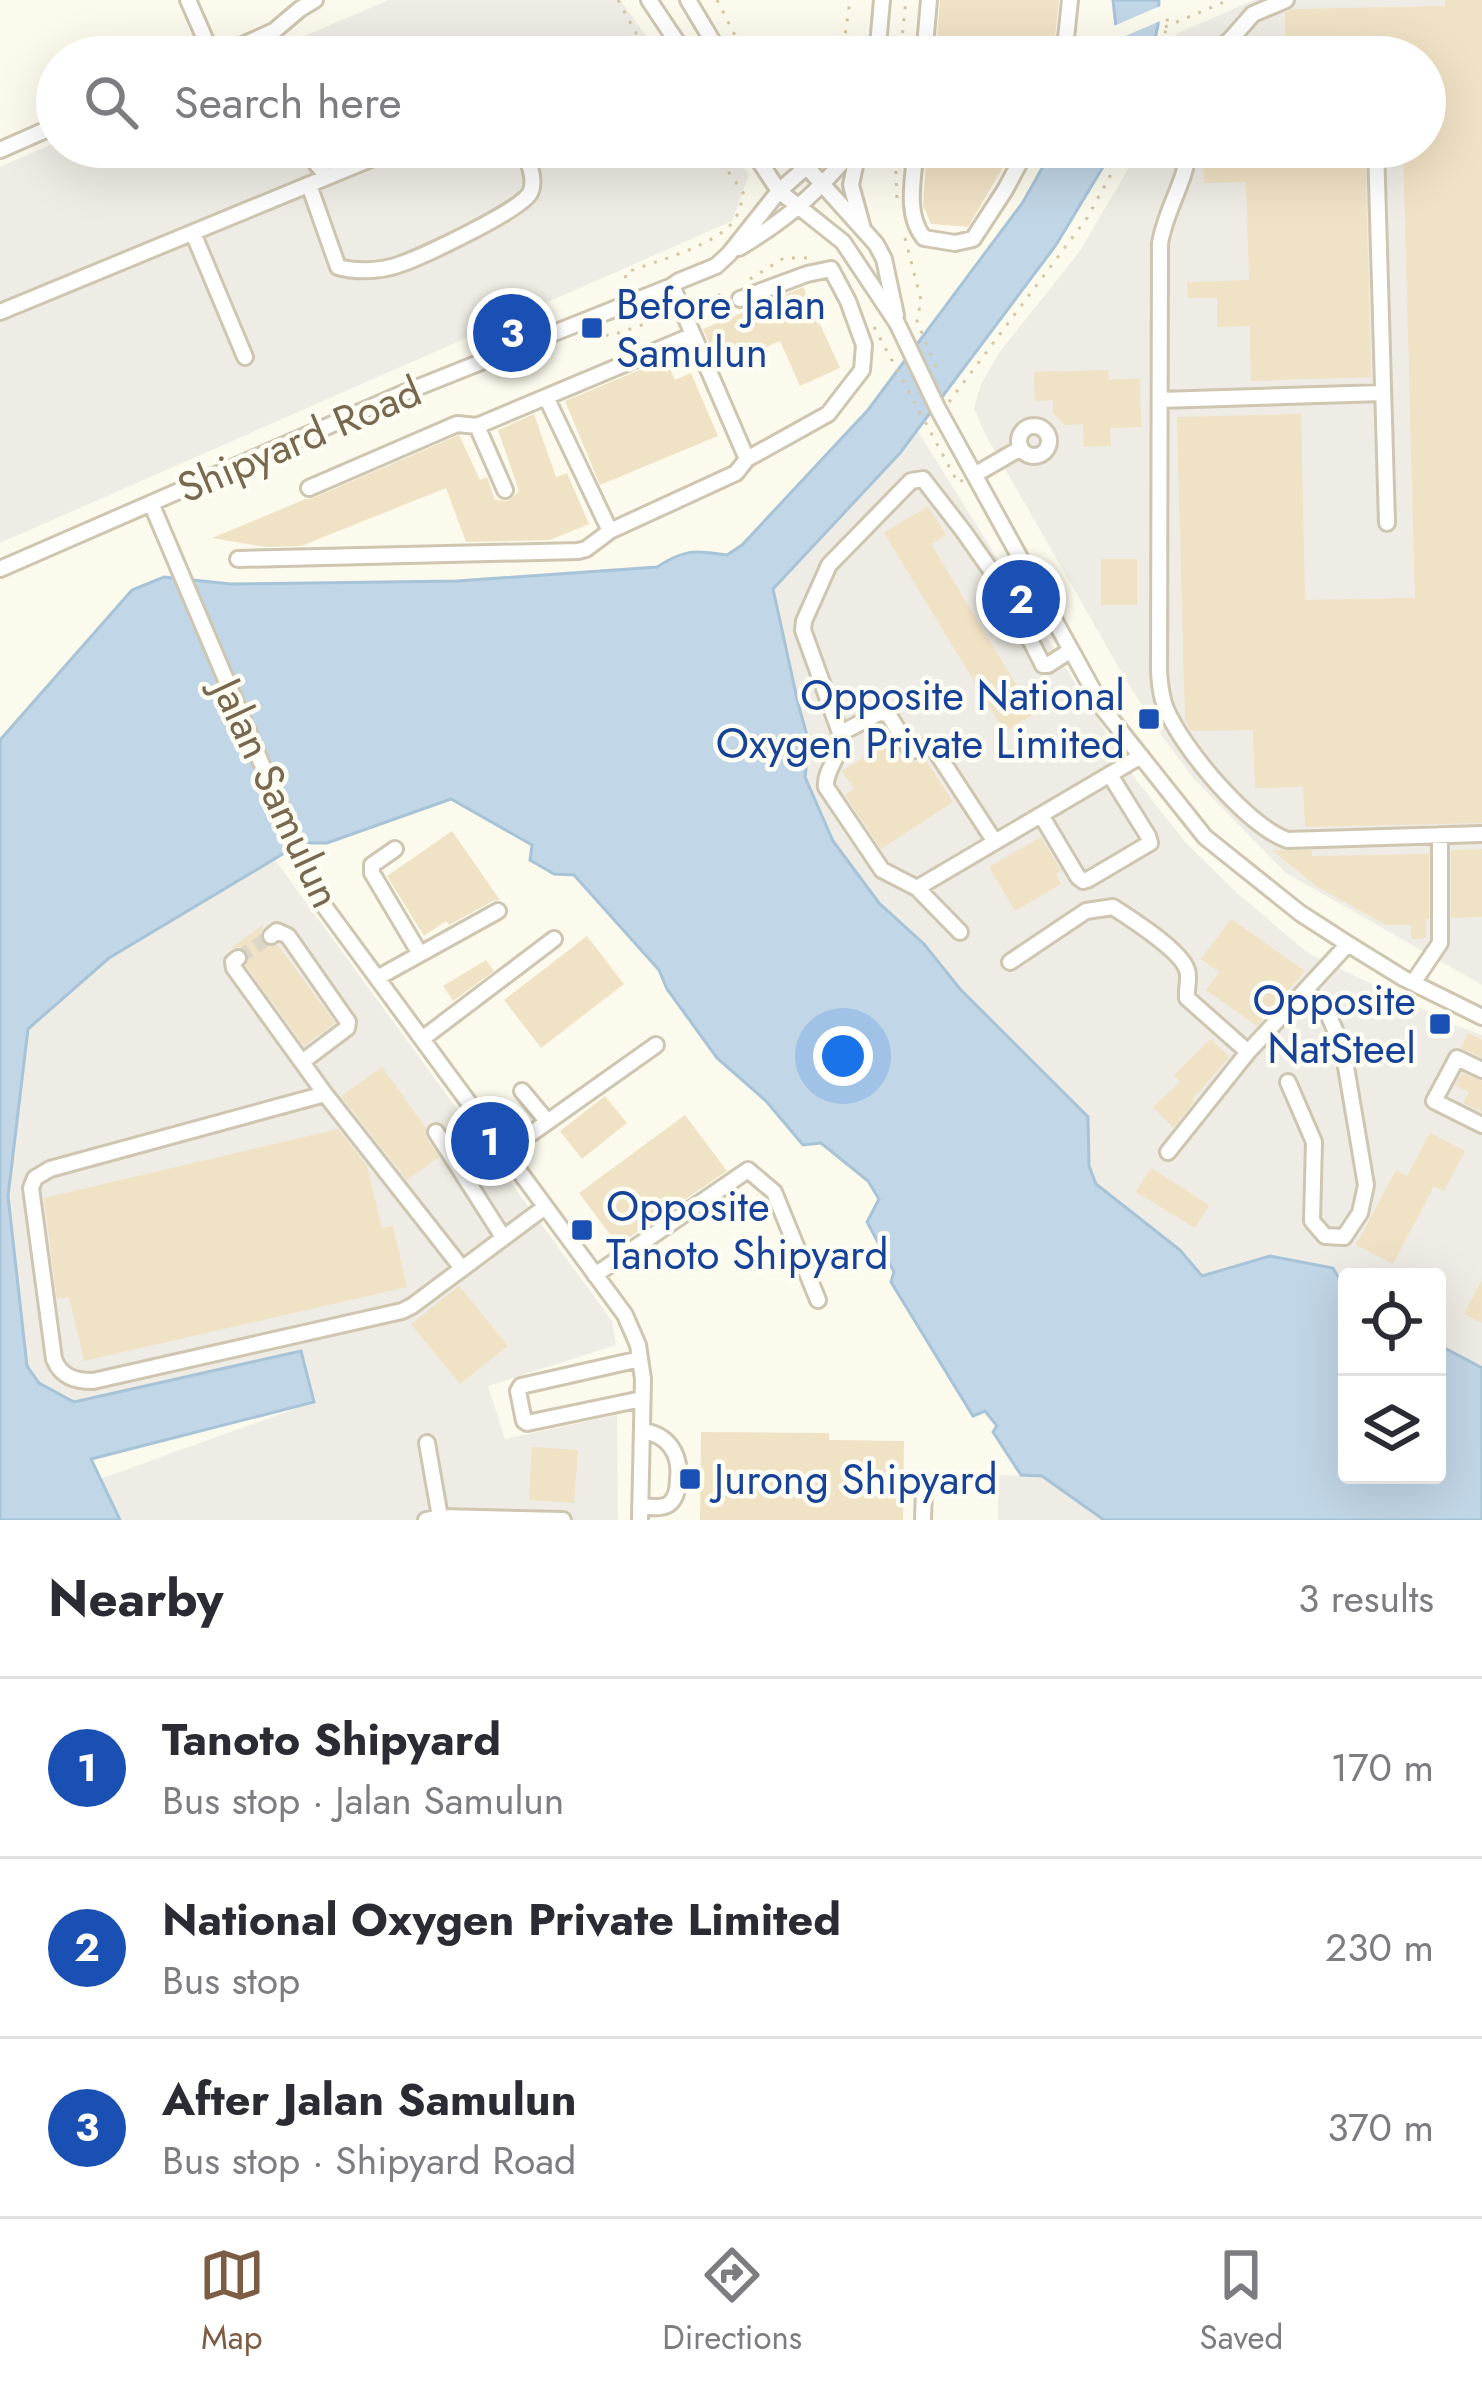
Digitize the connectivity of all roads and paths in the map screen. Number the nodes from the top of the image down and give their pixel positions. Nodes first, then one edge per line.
1 (188, 0) edge
2 (315, 0) edge
3 (618, 0) edge
4 (649, 0) edge
5 (688, 0) edge
6 (716, 0) edge
7 (850, 0) edge
8 (882, 0) edge
9 (905, 0) edge
10 (928, 0) edge
11 (1070, 0) edge
12 (1229, 0) edge
13 (1286, 0) edge
14 (1169, 10) dead end
15 (1165, 28) junction
16 (204, 36) edge
17 (262, 36) edge
18 (638, 36) edge
19 (673, 36) edge
20 (709, 36) edge
21 (735, 36) edge
22 (845, 36) edge
23 (879, 36) edge
24 (902, 36) edge
25 (925, 36) edge
26 (1066, 36) edge
27 (1164, 36) edge
28 (1234, 36) edge
29 (36, 134) edge
30 (0, 150) edge
31 (320, 168) edge
32 (349, 168) edge
33 (529, 168) edge
34 (726, 168) edge
35 (764, 168) edge
36 (839, 168) edge
37 (854, 168) edge
38 (896, 168) edge
39 (914, 168) edge
40 (1017, 168) edge
41 (1114, 168) edge
42 (1186, 168) edge
43 (1377, 168) edge
44 (807, 169) joint
45 (327, 177) junction
46 (308, 185) junction
47 (823, 187) junction
48 (779, 190) junction
49 (898, 206) dead end
50 (799, 207) junction
51 (903, 226) dead end
52 (863, 232) junction
53 (193, 233) junction
54 (782, 246) dead end
55 (729, 254) junction
56 (784, 258) junction
57 (818, 258) dead end
58 (750, 279) dead end
59 (672, 286) junction
60 (738, 293) joint
61 (629, 304) junction
62 (682, 311) junction
63 (0, 312) edge
64 (871, 322) dead end
65 (898, 323) junction
66 (572, 326) junction
67 (691, 336) junction
68 (245, 357) dead end
69 (941, 382) dead end
70 (1383, 393) junction
71 (546, 397) junction
72 (1160, 400) junction
73 (940, 411) junction
74 (477, 426) junction
75 (1022, 448) dead end
76 (746, 459) junction
77 (976, 474) junction
78 (309, 488) dead end
79 (506, 490) dead end
80 (151, 503) junction
81 (1387, 523) dead end
82 (610, 531) junction
83 (238, 560) dead end
84 (0, 569) edge
85 (1071, 650) junction
86 (841, 734) junction
87 (1141, 756) junction
88 (1110, 775) junction
89 (1041, 815) junction
90 (1482, 834) edge
91 (1440, 836) junction
92 (995, 842) junction
93 (394, 849) dead end
94 (917, 888) junction
95 (498, 911) dead end
96 (960, 932) dead end
97 (271, 935) dead end
98 (554, 939) dead end
99 (1348, 944) junction
100 (420, 954) junction
101 (238, 958) dead end
102 (1010, 962) dead end
103 (377, 978) junction
104 (1413, 983) junction
105 (1307, 991) junction
106 (1482, 1017) edge
107 (422, 1039) junction
108 (656, 1045) dead end
109 (1248, 1052) junction
110 (302, 1062) junction
111 (1482, 1070) edge
112 (1288, 1082) dead end
113 (522, 1091) dead end
114 (326, 1094) junction
115 (548, 1121) junction
116 (1482, 1125) edge
117 (436, 1132) dead end
118 (505, 1152) junction
119 (1168, 1152) dead end
120 (545, 1207) junction
121 (503, 1237) junction
122 (461, 1267) junction
123 (595, 1275) junction
124 (818, 1300) dead end
125 (640, 1360) junction
126 (642, 1399) junction
127 (642, 1431) junction
128 (427, 1443) dead end
129 (924, 1487) dead end
130 (640, 1513) edge
131 (433, 1518) edge
132 (563, 1520) edge
133 (923, 1520) edge

1 - 16 street
2 - 17 street
3 - 18 path
4 - 19 street
5 - 20 street
6 - 21 path
7 - 22 path
8 - 23 street
9 - 24 path
10 - 25 street
11 - 26 street
12 - 15 path
13 - 28 street
14 - 15 path
15 - 27 path
29 - 30 street
31 - 45 street
32 - 45 street
33 - 46 street
34 - 61 path
35 - 48 street
36 - 47 street, Shipyard Road
37 - 52 street
38 - 49 path
39 - 40 street
41 - 73 path
42 - 72 street
43 - 70 street
44 - 47 street
44 - 48 street, Shipyard Road
45 - 46 street
46 - 53 street
47 - 50 street, Shipyard Road
47 - 52 street
48 - 50 street
48 - 55 street, Shipyard Road
50 - 55 street, Shipyard Road
50 - 65 street
51 - 69 path
52 - 65 street
53 - 63 street
53 - 68 street
54 - 56 path
55 - 59 street, Shipyard Road
56 - 57 path
56 - 58 path
59 - 61 street, Shipyard Road
59 - 62 street
60 - 62 path
60 - 76 street
61 - 66 street, Shipyard Road
62 - 66 path
62 - 67 street
64 - 77 path
65 - 73 street
66 - 80 street, Shipyard Road
67 - 71 street
67 - 76 street
70 - 72 street
70 - 81 street
71 - 74 street
71 - 82 street
72 - 91 street
73 - 77 street
74 - 78 street
74 - 79 street
75 - 77 street
76 - 82 street
77 - 85 street
80 - 84 street, Shipyard Road
80 - 103 street, Jalan Samulun
82 - 83 street
85 - 86 street
85 - 87 street
86 - 92 street
86 - 94 street
87 - 88 street
87 - 99 street
88 - 89 street
88 - 89 street
89 - 92 street
90 - 91 street
91 - 104 street
92 - 94 street
93 - 100 street
94 - 96 street
95 - 100 street
97 - 110 street
98 - 107 street
99 - 104 street
99 - 105 street
100 - 103 street
101 - 110 street
102 - 109 street
103 - 107 street, Jalan Samulun
104 - 106 street
105 - 109 street
105 - 112 street
107 - 118 street, Jalan Samulun
108 - 115 street
109 - 119 street
110 - 114 street
111 - 116 street
113 - 115 street
114 - 122 street
114 - 122 street
115 - 118 street
117 - 121 street
118 - 120 street, Jalan Samulun
120 - 121 street
120 - 123 street, Jalan Samulun
121 - 122 street
123 - 124 street
123 - 125 street, Jalan Samulun
125 - 126 street, Jalan Samulun
125 - 126 street
126 - 127 street, Jalan Samulun
127 - 130 street, Jalan Samulun
127 - 130 street, Jalan Samulun
128 - 131 street
129 - 133 street
131 - 132 street

